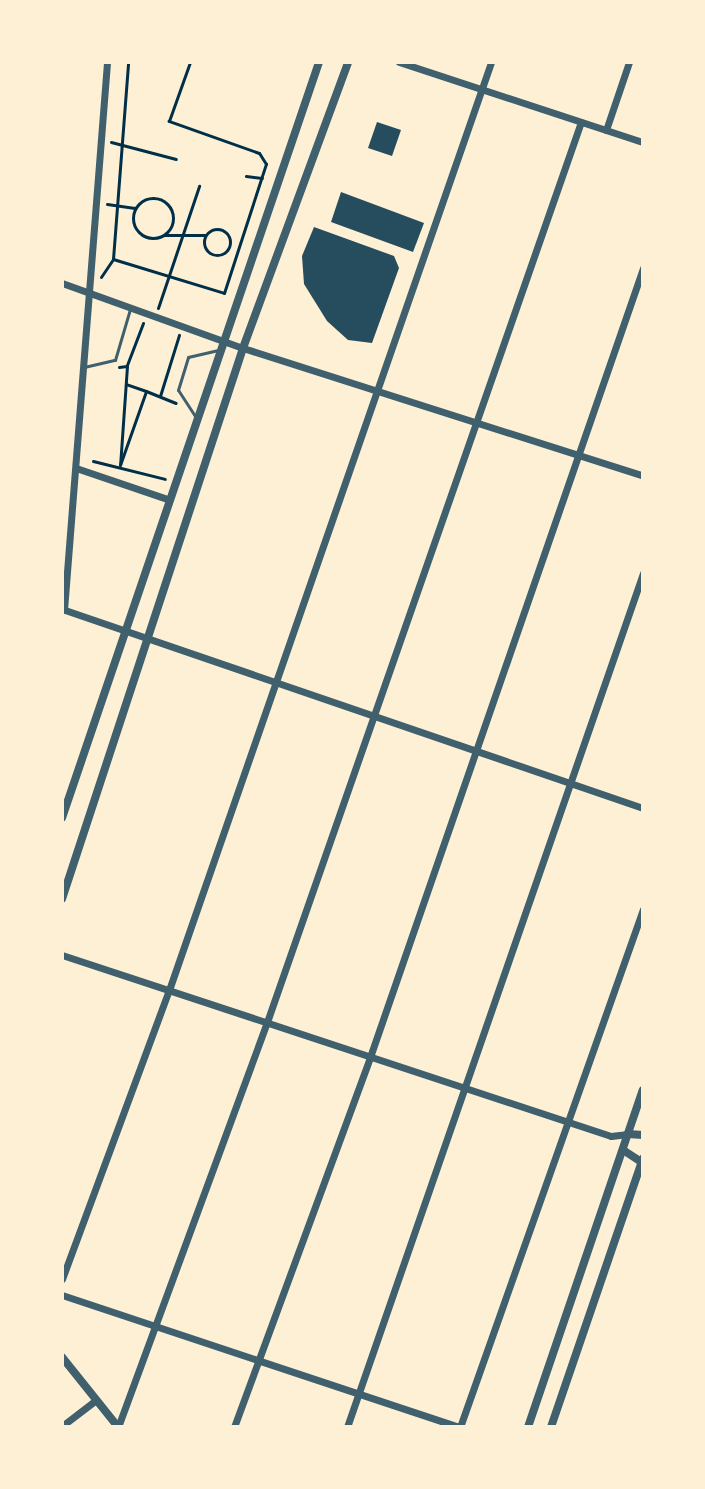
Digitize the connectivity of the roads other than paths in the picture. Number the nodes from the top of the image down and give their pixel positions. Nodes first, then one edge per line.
1 (107, 62) edge
2 (319, 62) edge
3 (348, 62) edge
4 (399, 62) edge
5 (491, 62) edge
6 (629, 62) edge
7 (482, 89) junction
8 (581, 122) junction
9 (606, 130) junction
10 (643, 142) edge
11 (643, 268) edge
12 (62, 283) edge
13 (90, 293) junction
14 (131, 307) junction
15 (222, 339) junction
16 (243, 348) junction
17 (218, 350) junction
18 (84, 367) junction
19 (376, 390) junction
20 (195, 416) junction
21 (475, 422) junction
22 (581, 456) junction
23 (76, 464) junction
24 (643, 476) edge
25 (167, 499) junction
26 (643, 573) edge
27 (63, 610) edge
28 (122, 632) junction
29 (145, 641) junction
30 (272, 684) junction
31 (371, 717) junction
32 (475, 752) junction
33 (570, 783) junction
34 (643, 808) edge
35 (62, 818) edge
36 (62, 899) edge
37 (643, 909) edge
38 (62, 955) edge
39 (169, 990) junction
40 (267, 1022) junction
41 (370, 1057) junction
42 (468, 1089) junction
43 (643, 1090) edge
44 (571, 1123) junction
45 (628, 1134) junction
46 (643, 1135) edge
47 (611, 1136) junction
48 (623, 1150) junction
49 (642, 1162) edge
50 (62, 1279) edge
51 (62, 1295) edge
52 (154, 1325) junction
53 (62, 1357) edge
54 (257, 1360) junction
55 (358, 1393) junction
56 (96, 1400) junction
57 (62, 1426) edge
58 (118, 1427) edge
59 (234, 1427) edge
60 (347, 1427) edge
61 (460, 1427) edge
62 (528, 1427) edge
63 (551, 1427) edge

1 - 13 street
2 - 15 street
3 - 16 street
4 - 7 street
5 - 7 street
6 - 9 street
7 - 8 street
7 - 19 street
8 - 9 street
8 - 21 street
9 - 10 street
11 - 22 street
12 - 13 street
13 - 14 street
13 - 18 street
14 - 15 street
14 - 18 lane
15 - 16 street
15 - 17 street
16 - 19 street
16 - 29 street
17 - 20 street
17 - 20 lane
18 - 23 street
19 - 21 street
19 - 30 street
20 - 25 street
21 - 22 street
21 - 31 street
22 - 24 street
22 - 32 street
23 - 25 street
23 - 27 street
25 - 28 street
26 - 33 street
27 - 28 street
28 - 29 street
28 - 35 street
29 - 30 street
29 - 36 street
30 - 31 street
30 - 39 street
31 - 32 street
31 - 40 street
32 - 33 street
32 - 41 street
33 - 34 street
33 - 42 street
37 - 44 street
38 - 39 street
39 - 40 street
39 - 50 street
40 - 41 street
40 - 52 street
41 - 42 street
41 - 54 street
42 - 44 street
42 - 55 street
43 - 45 street
44 - 47 street
44 - 61 street
45 - 46 street
45 - 47 street
45 - 48 street
47 - 48 street
48 - 49 street
48 - 62 street
49 - 63 street
51 - 52 street
52 - 54 street
52 - 58 street
53 - 56 street
54 - 55 street
54 - 59 street
55 - 60 street
55 - 61 street
56 - 57 street
56 - 58 street

